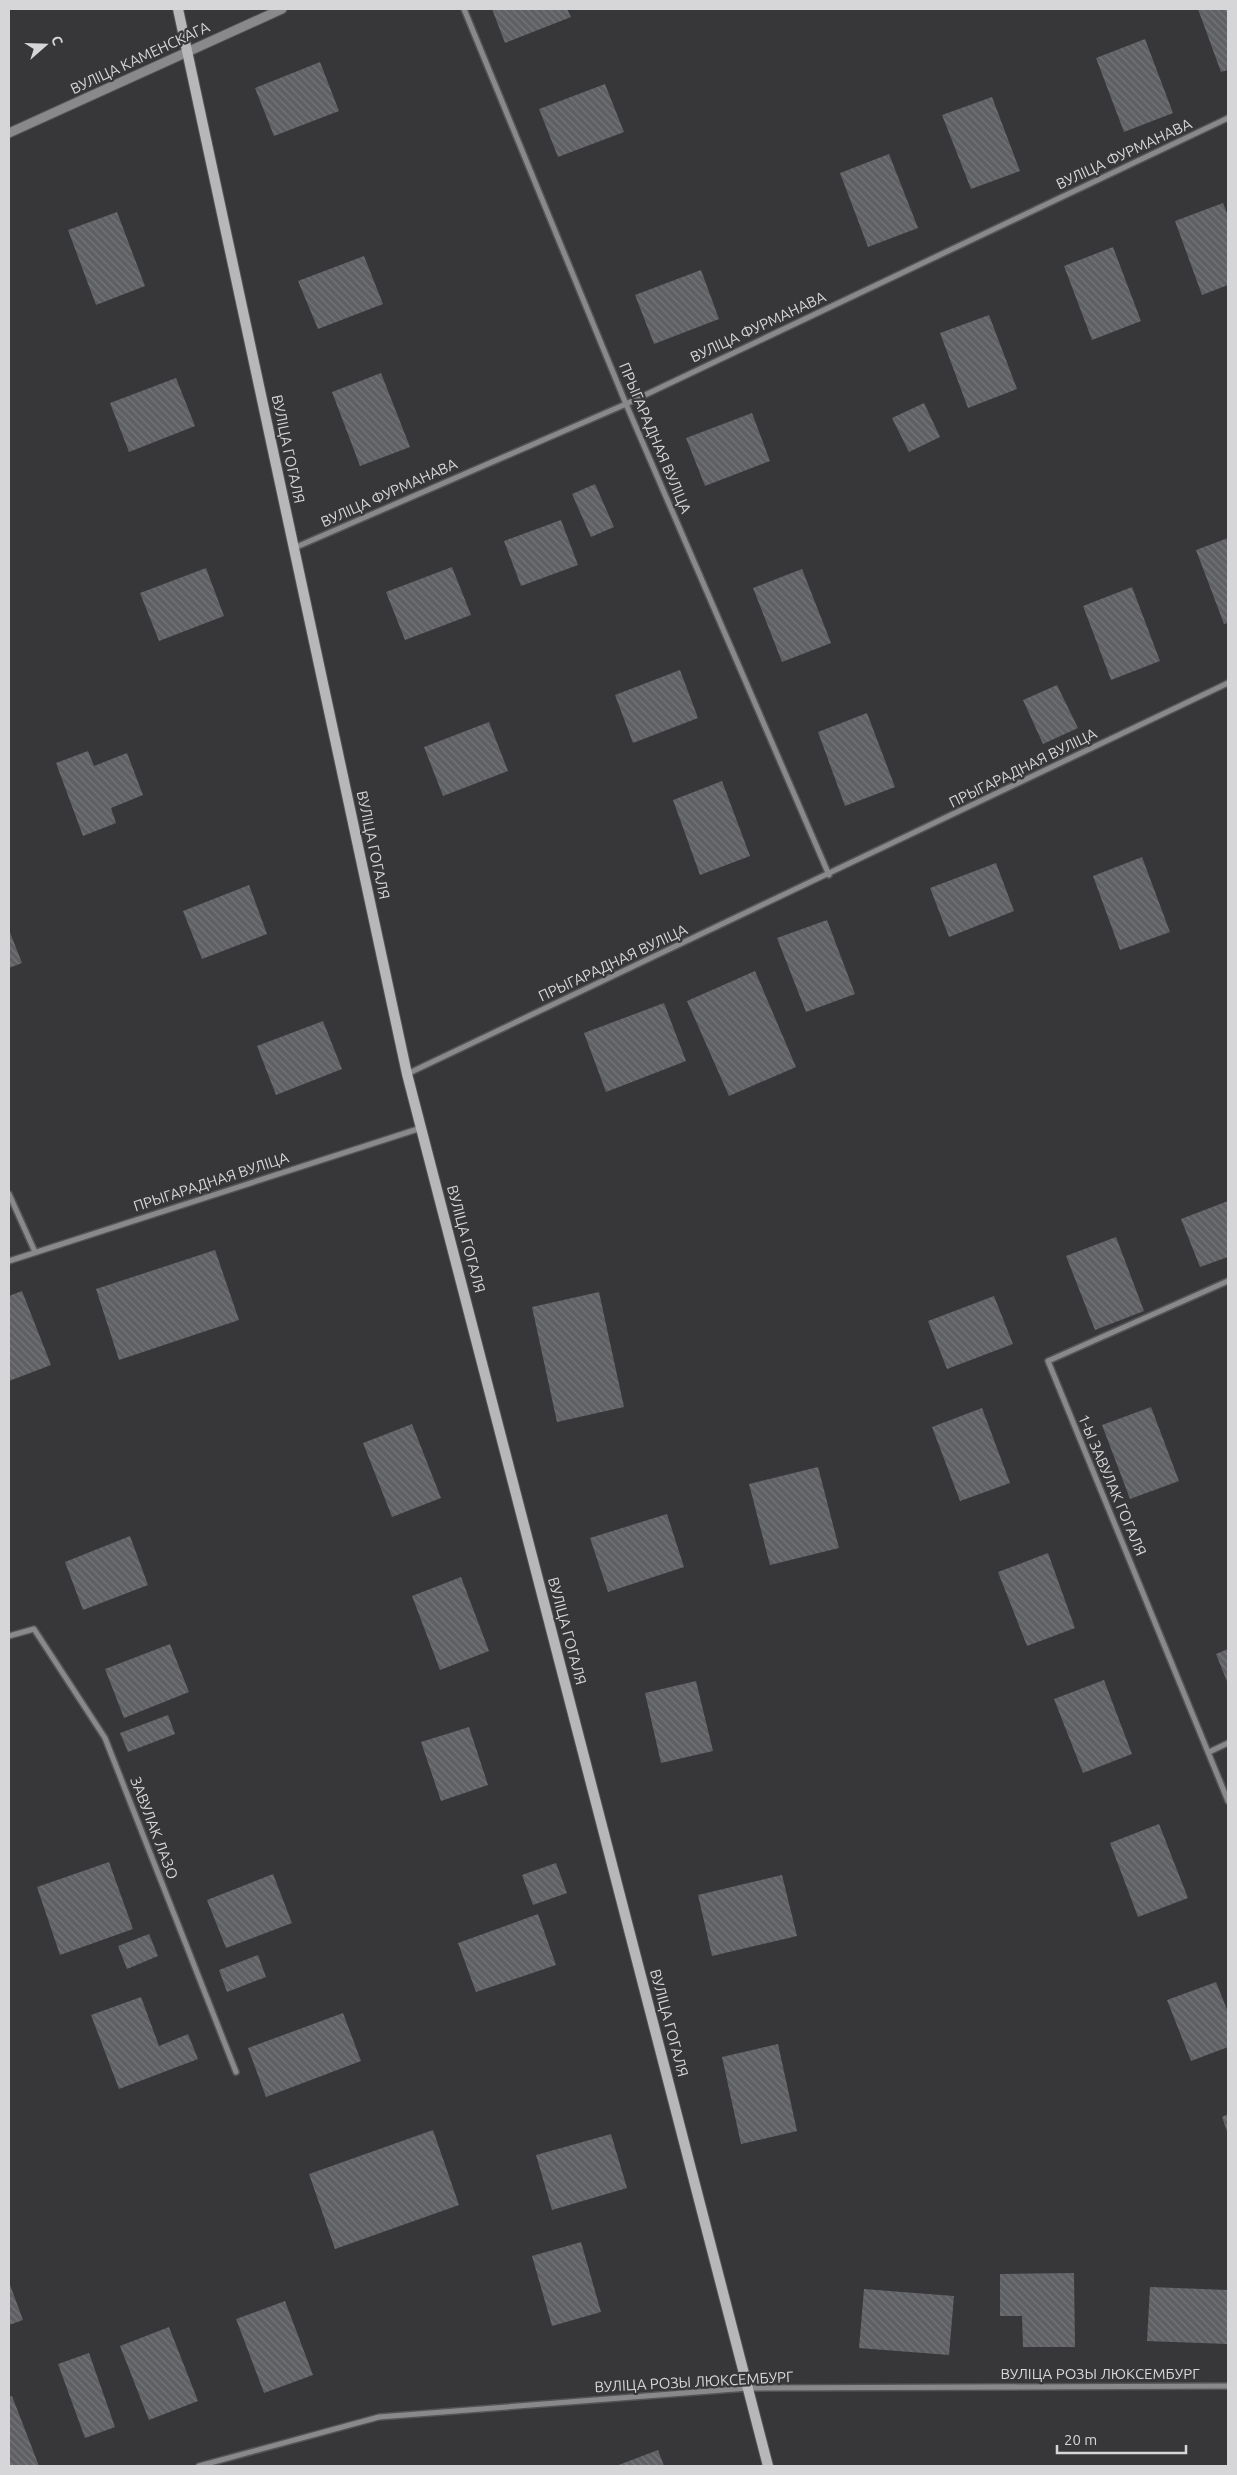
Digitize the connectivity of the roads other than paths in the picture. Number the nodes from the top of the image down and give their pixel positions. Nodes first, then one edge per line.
1 (178, 9) edge
2 (282, 9) edge
3 (464, 9) edge
4 (188, 51) junction
5 (1228, 118) edge
6 (9, 133) edge
7 (626, 404) junction
8 (294, 548) junction
9 (1228, 683) edge
10 (829, 875) junction
11 (407, 1074) junction
12 (421, 1128) junction
13 (9, 1194) edge
14 (35, 1252) junction
15 (9, 1261) edge
16 (1228, 1281) edge
17 (9, 1636) edge
18 (1228, 1743) edge
19 (1209, 1752) junction
20 (1228, 1801) edge
21 (236, 2072) dead end
22 (1228, 2386) edge
23 (748, 2388) junction
24 (199, 2466) edge
25 (768, 2466) edge

1 - 4 main road, ВУЛІЦА ГОГАЛЯ
2 - 4 street, ВУЛІЦА КАМЕНСКАГА
3 - 7 street, ПРЫГАРАДНАЯ ВУЛІЦА
4 - 6 street, ВУЛІЦА КАМЕНСКАГА
4 - 8 main road, ВУЛІЦА ГОГАЛЯ
5 - 7 street, ВУЛІЦА ФУРМАНАВА
7 - 8 street, ВУЛІЦА ФУРМАНАВА
7 - 10 street, ПРЫГАРАДНАЯ ВУЛІЦА
8 - 11 main road, ВУЛІЦА ГОГАЛЯ
9 - 10 street, ПРЫГАРАДНАЯ ВУЛІЦА
10 - 11 street, ПРЫГАРАДНАЯ ВУЛІЦА
11 - 12 main road, ВУЛІЦА ГОГАЛЯ
12 - 14 street, ПРЫГАРАДНАЯ ВУЛІЦА
12 - 23 main road, ВУЛІЦА ГОГАЛЯ
13 - 14 street
14 - 15 street, ПРЫГАРАДНАЯ ВУЛІЦА
16 - 19 street, 1-Ы ЗАВУЛАК ГОГАЛЯ
17 - 21 street, ЗАВУЛАК ЛАЗО
18 - 19 street
19 - 20 street, 1-Ы ЗАВУЛАК ГОГАЛЯ
22 - 23 street, ВУЛІЦА РОЗЫ ЛЮКСЕМБУРГ
23 - 24 street, ВУЛІЦА РОЗЫ ЛЮКСЕМБУРГ
23 - 25 main road, ВУЛІЦА ГОГАЛЯ

